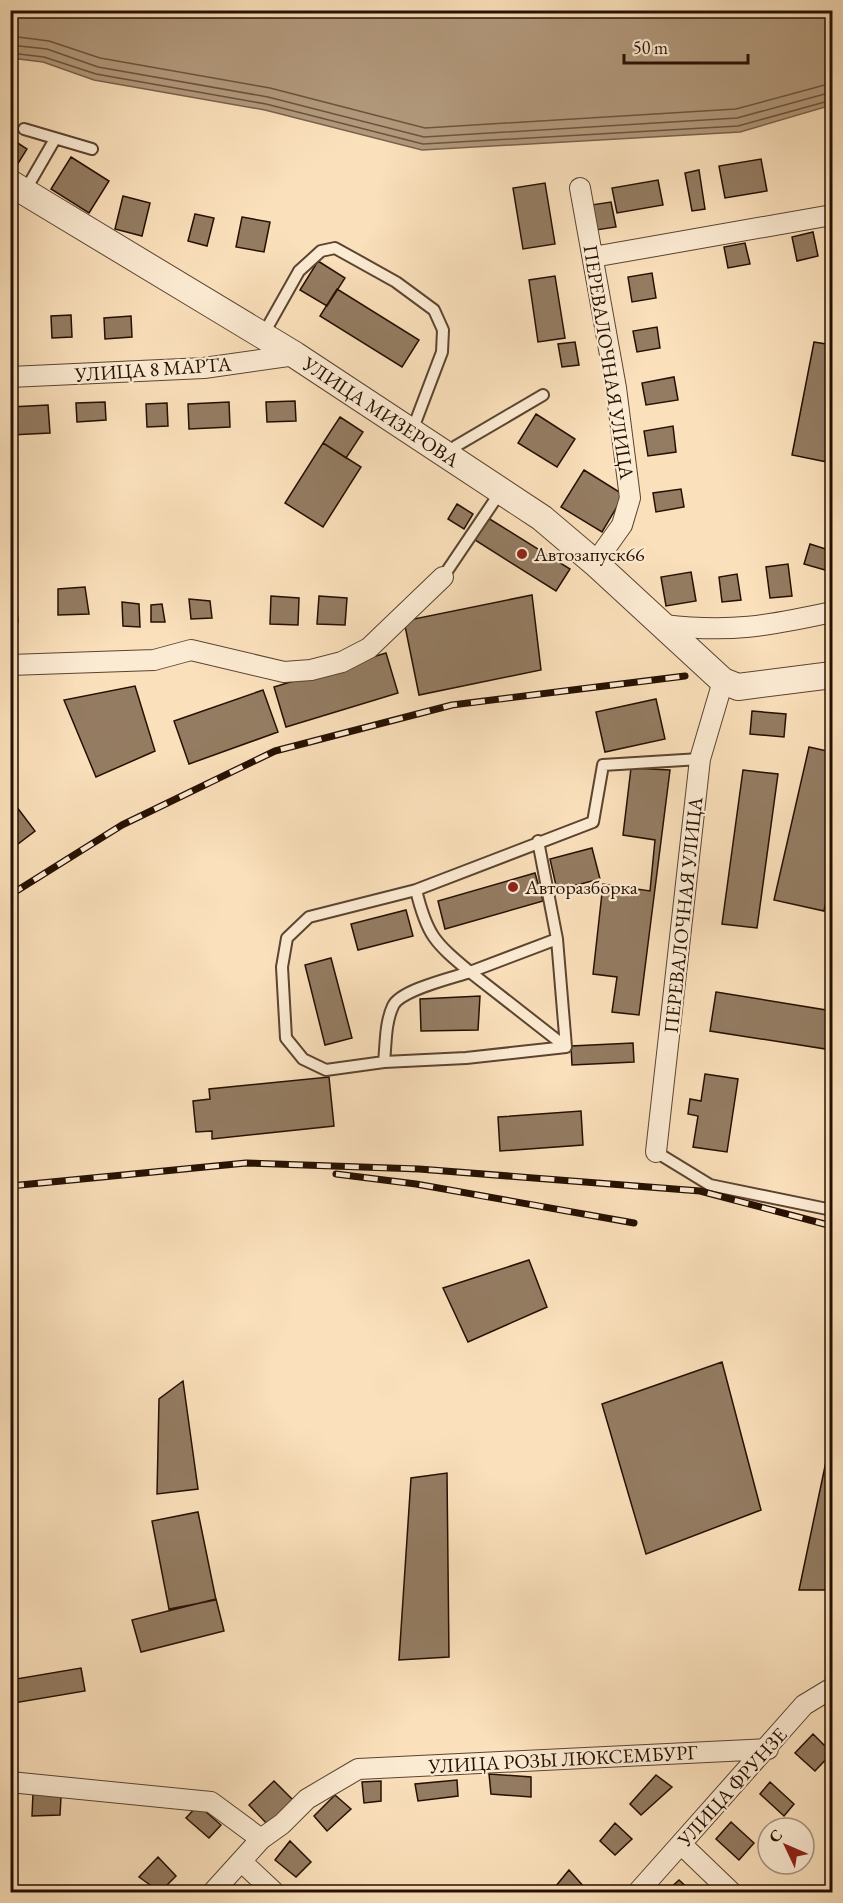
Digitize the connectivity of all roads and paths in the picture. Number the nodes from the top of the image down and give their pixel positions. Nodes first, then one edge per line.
1 (24, 129) dead end
2 (55, 139) junction
3 (92, 149) dead end
4 (18, 187) edge
5 (580, 188) dead end
6 (832, 215) edge
7 (592, 257) junction
8 (262, 335) junction
9 (295, 355) junction
10 (10, 378) edge
11 (543, 395) dead end
12 (412, 431) junction
13 (449, 455) junction
14 (501, 490) junction
15 (596, 563) junction
16 (443, 577) joint
17 (832, 612) edge
18 (664, 625) junction
19 (10, 665) edge
20 (832, 675) edge
21 (723, 681) junction
22 (700, 759) junction
23 (538, 841) junction
24 (416, 890) junction
25 (557, 939) junction
26 (470, 972) junction
27 (566, 1047) junction
28 (384, 1062) junction
29 (656, 1152) joint
30 (832, 1210) edge
31 (832, 1688) edge
32 (768, 1749) junction
33 (10, 1782) edge
34 (261, 1839) junction
35 (681, 1844) junction
36 (243, 1862) junction
37 (213, 1893) edge
38 (274, 1893) edge
39 (638, 1893) edge
40 (731, 1893) edge

1 - 2 lane
2 - 3 lane
2 - 4 lane
4 - 8 street, УЛИЦА МИЗЕРОВА
5 - 7 street, ПЕРЕВАЛОЧНАЯ УЛИЦА
6 - 7 street
7 - 15 street, ПЕРЕВАЛОЧНАЯ УЛИЦА
8 - 9 street, УЛИЦА МИЗЕРОВА
8 - 12 lane
9 - 10 street, УЛИЦА 8 МАРТА
9 - 12 street, УЛИЦА МИЗЕРОВА
11 - 13 lane
12 - 13 street, УЛИЦА МИЗЕРОВА
13 - 14 street, УЛИЦА МИЗЕРОВА
14 - 15 street, УЛИЦА МИЗЕРОВА
14 - 16 lane
15 - 18 street, УЛИЦА МИЗЕРОВА
16 - 19 street
17 - 18 street
18 - 21 street, УЛИЦА МИЗЕРОВА
20 - 21 street
21 - 22 street, ПЕРЕВАЛОЧНАЯ УЛИЦА
22 - 23 lane
22 - 29 street, ПЕРЕВАЛОЧНАЯ УЛИЦА
23 - 24 lane
23 - 25 lane
24 - 26 lane
24 - 28 lane
25 - 26 lane
25 - 27 lane
26 - 27 lane
26 - 28 lane
27 - 28 lane
29 - 30 lane
31 - 32 street, УЛИЦА ФРУНЗЕ
32 - 34 street, УЛИЦА РОЗЫ ЛЮКСЕМБУРГ
32 - 35 street, УЛИЦА ФРУНЗЕ
33 - 34 street
34 - 36 street
35 - 39 street, УЛИЦА ФРУНЗЕ
35 - 40 street
36 - 37 street
36 - 38 street

